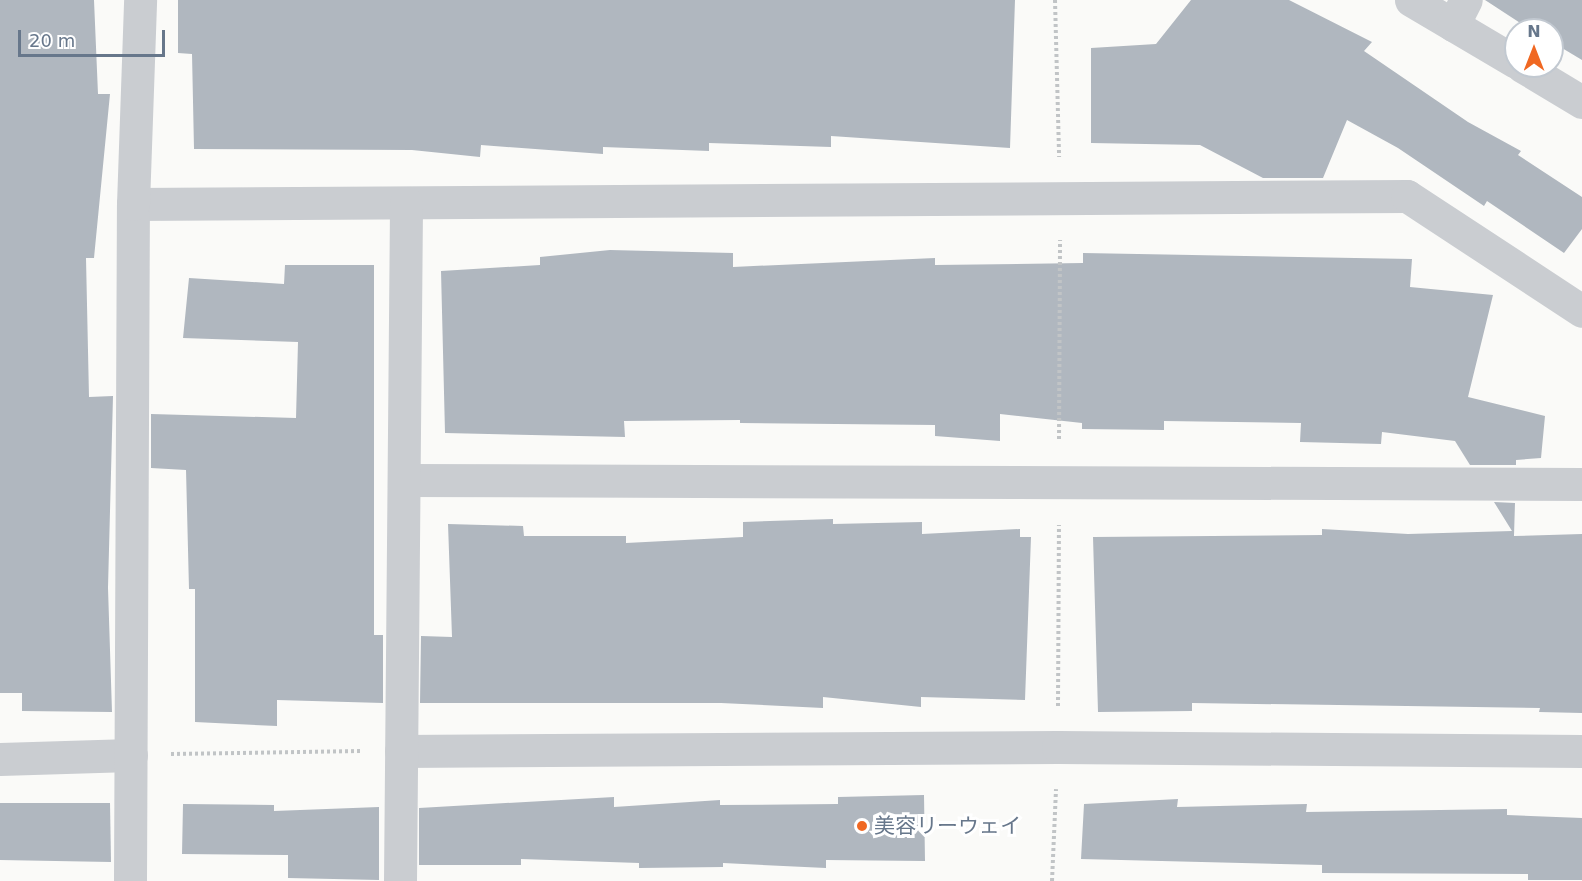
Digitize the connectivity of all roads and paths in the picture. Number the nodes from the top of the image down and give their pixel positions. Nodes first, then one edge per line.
1 (140, 0) edge
2 (1411, 0) edge
3 (1460, 13) edge
4 (1504, 52) edge
5 (1542, 78) edge
6 (1582, 102) edge
7 (406, 203) junction
8 (133, 204) junction
9 (1582, 311) edge
10 (404, 480) junction
11 (1582, 484) edge
12 (401, 751) junction
13 (1582, 751) edge
14 (131, 755) junction
15 (0, 759) edge
16 (130, 881) edge
17 (400, 881) edge

1 - 8 street
2 - 3 street
3 - 4 street
5 - 6 street
7 - 8 street
7 - 9 street
7 - 10 street
8 - 14 street
10 - 11 street
10 - 12 street
12 - 13 street
12 - 14 path
12 - 17 street
14 - 15 street
14 - 16 street

